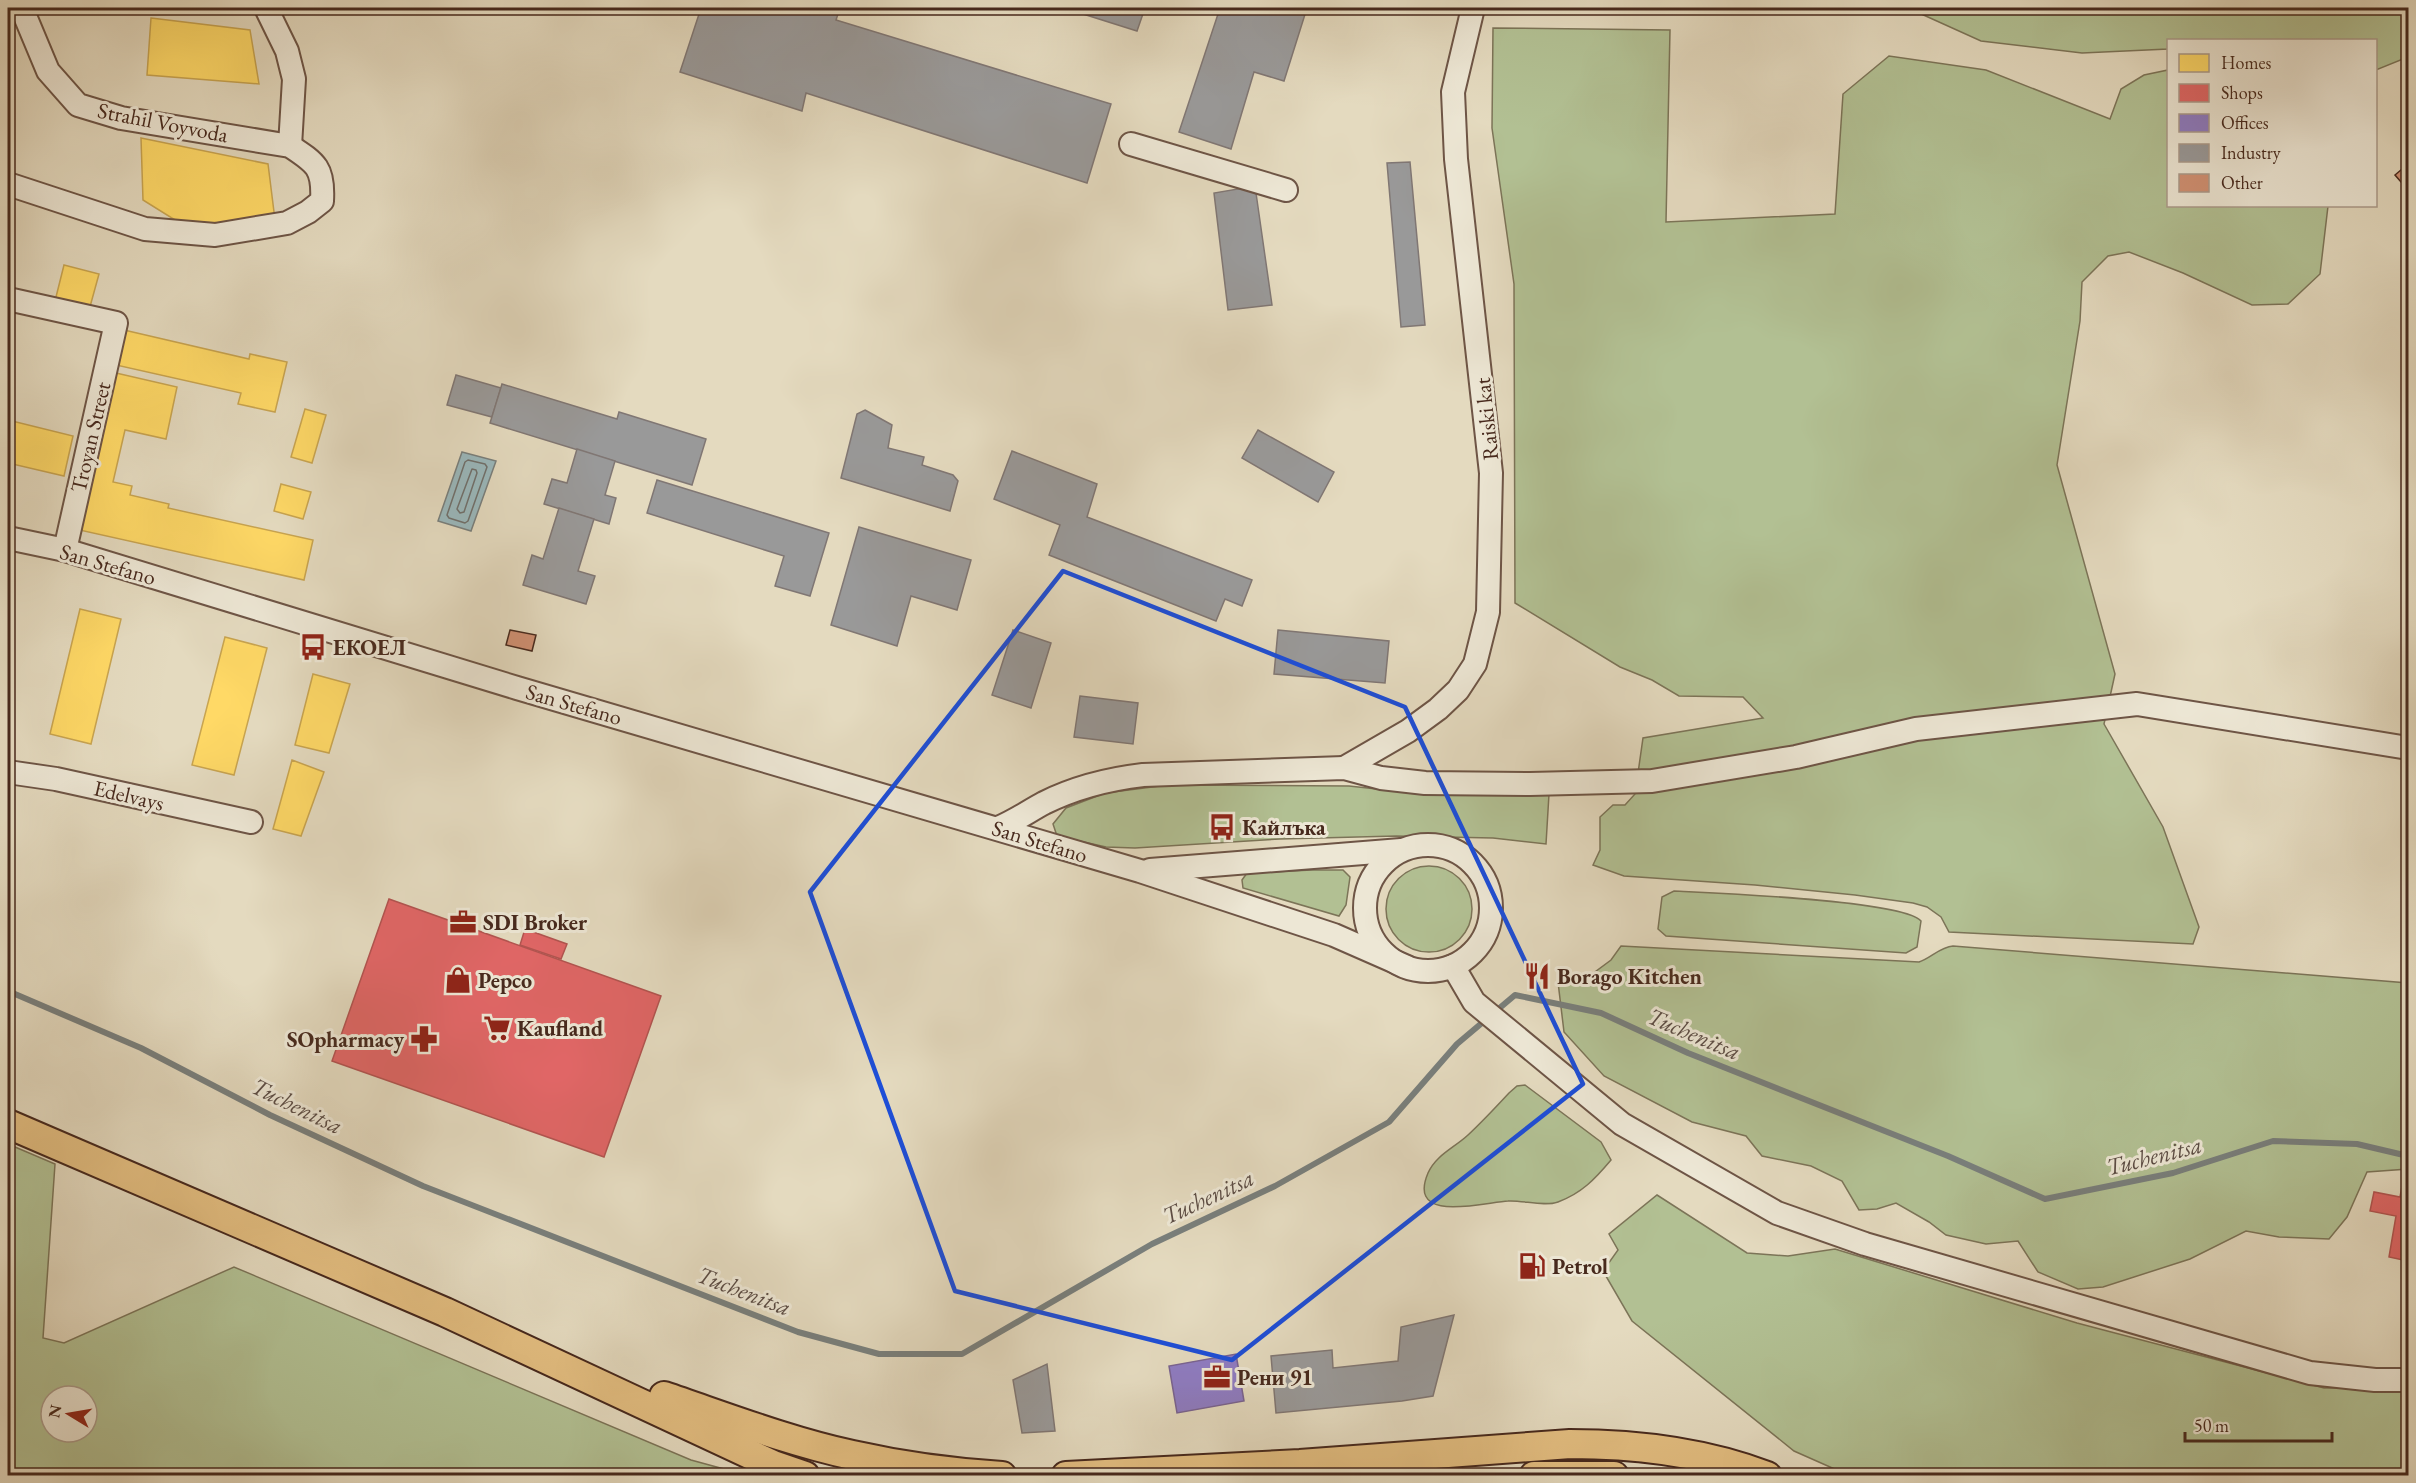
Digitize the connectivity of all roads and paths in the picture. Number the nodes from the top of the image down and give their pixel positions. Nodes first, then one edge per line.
1 (26, 8) edge
2 (266, 8) edge
3 (1473, 8) edge
4 (1131, 144) dead end
5 (290, 146) junction
6 (8, 184) edge
7 (1286, 190) dead end
8 (8, 299) edge
9 (8, 538) edge
10 (65, 550) junction
11 (2409, 748) edge
12 (1344, 768) junction
13 (8, 772) edge
14 (251, 822) dead end
15 (999, 828) junction
16 (1404, 850) junction
17 (1140, 871) junction
18 (1453, 966) junction
19 (1407, 968) junction
20 (8, 1124) edge
21 (531, 1352) junction
22 (2409, 1380) edge
23 (805, 1476) edge
24 (1002, 1476) edge
25 (1066, 1476) edge
26 (1534, 1476) edge
27 (1614, 1476) edge
28 (1767, 1476) edge

1 - 5 street, Strahil Voyvoda
2 - 5 street
3 - 12 street, Raiski kat
4 - 7 street
5 - 6 street
8 - 10 street, Troyan Street
9 - 10 street, San Stefano
10 - 15 street, San Stefano
11 - 12 street
12 - 15 street
13 - 14 street, Edelvays
15 - 17 street, San Stefano
16 - 17 street, San Stefano
16 - 18 street
16 - 19 street
17 - 19 street, San Stefano
18 - 19 street
18 - 22 street
20 - 21 main road
21 - 23 main road
21 - 24 main road
25 - 28 main road
26 - 27 main road

